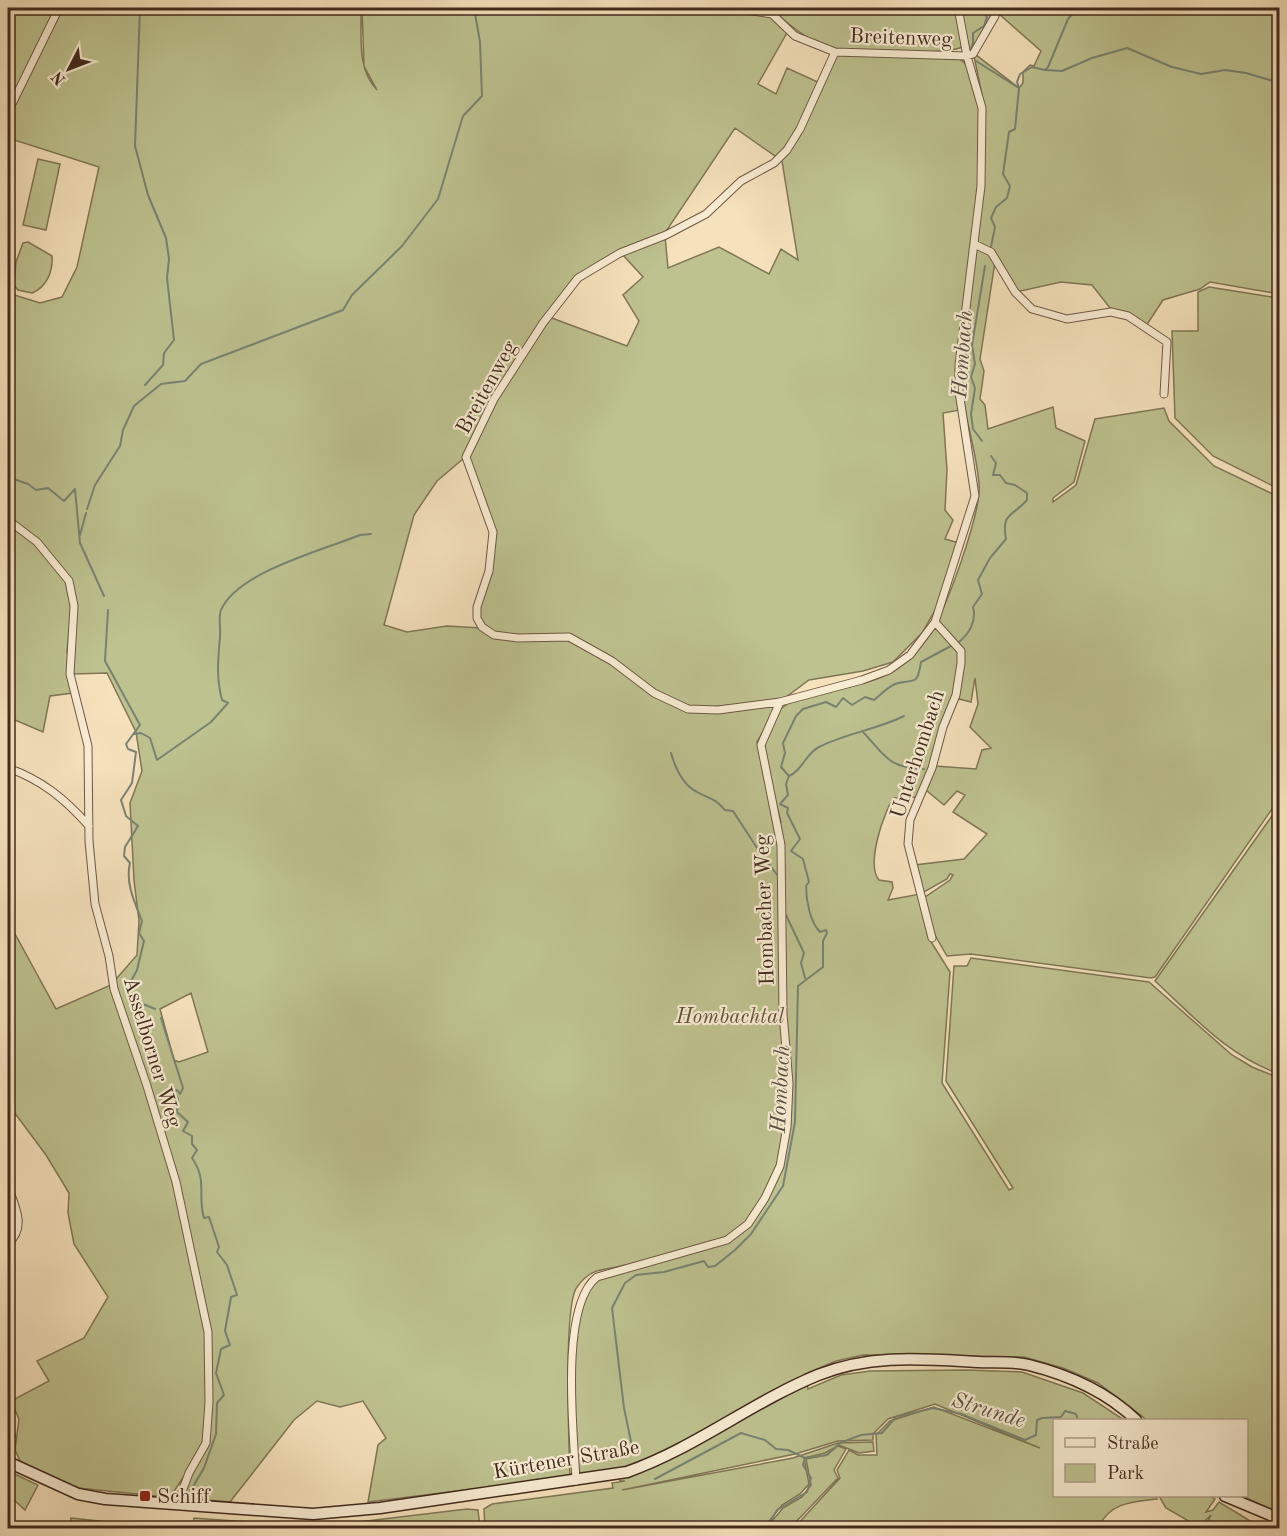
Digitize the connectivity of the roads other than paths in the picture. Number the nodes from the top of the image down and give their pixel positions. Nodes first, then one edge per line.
1 (59, 8) edge
2 (732, 8) edge
3 (958, 8) edge
4 (998, 8) edge
5 (835, 52) junction
6 (967, 56) junction
7 (8, 112) edge
8 (974, 244) junction
9 (1164, 394) dead end
10 (8, 520) edge
11 (935, 622) junction
12 (780, 702) junction
13 (8, 768) edge
14 (89, 826) junction
15 (932, 938) dead end
16 (8, 1186) edge
17 (8, 1244) edge
18 (8, 1415) edge
19 (1135, 1419) edge
20 (8, 1451) edge
21 (8, 1462) edge
22 (576, 1481) junction
23 (1227, 1497) edge
24 (177, 1505) junction
25 (1280, 1519) edge

1 - 7 street
2 - 5 street, Breitenweg
3 - 6 street
4 - 6 street
5 - 6 street, Breitenweg
5 - 12 street, Breitenweg
6 - 8 street
8 - 9 street
8 - 11 street
10 - 14 street, Asselborner Weg
11 - 12 street
11 - 15 street, Unterhombach
12 - 22 street, Hombacher Weg
13 - 14 street
14 - 24 street, Asselborner Weg
16 - 17 street
18 - 20 street
19 - 22 main road, Kürtener Straße
21 - 24 main road, Kürtener Straße
22 - 24 main road, Kürtener Straße
23 - 25 main road

